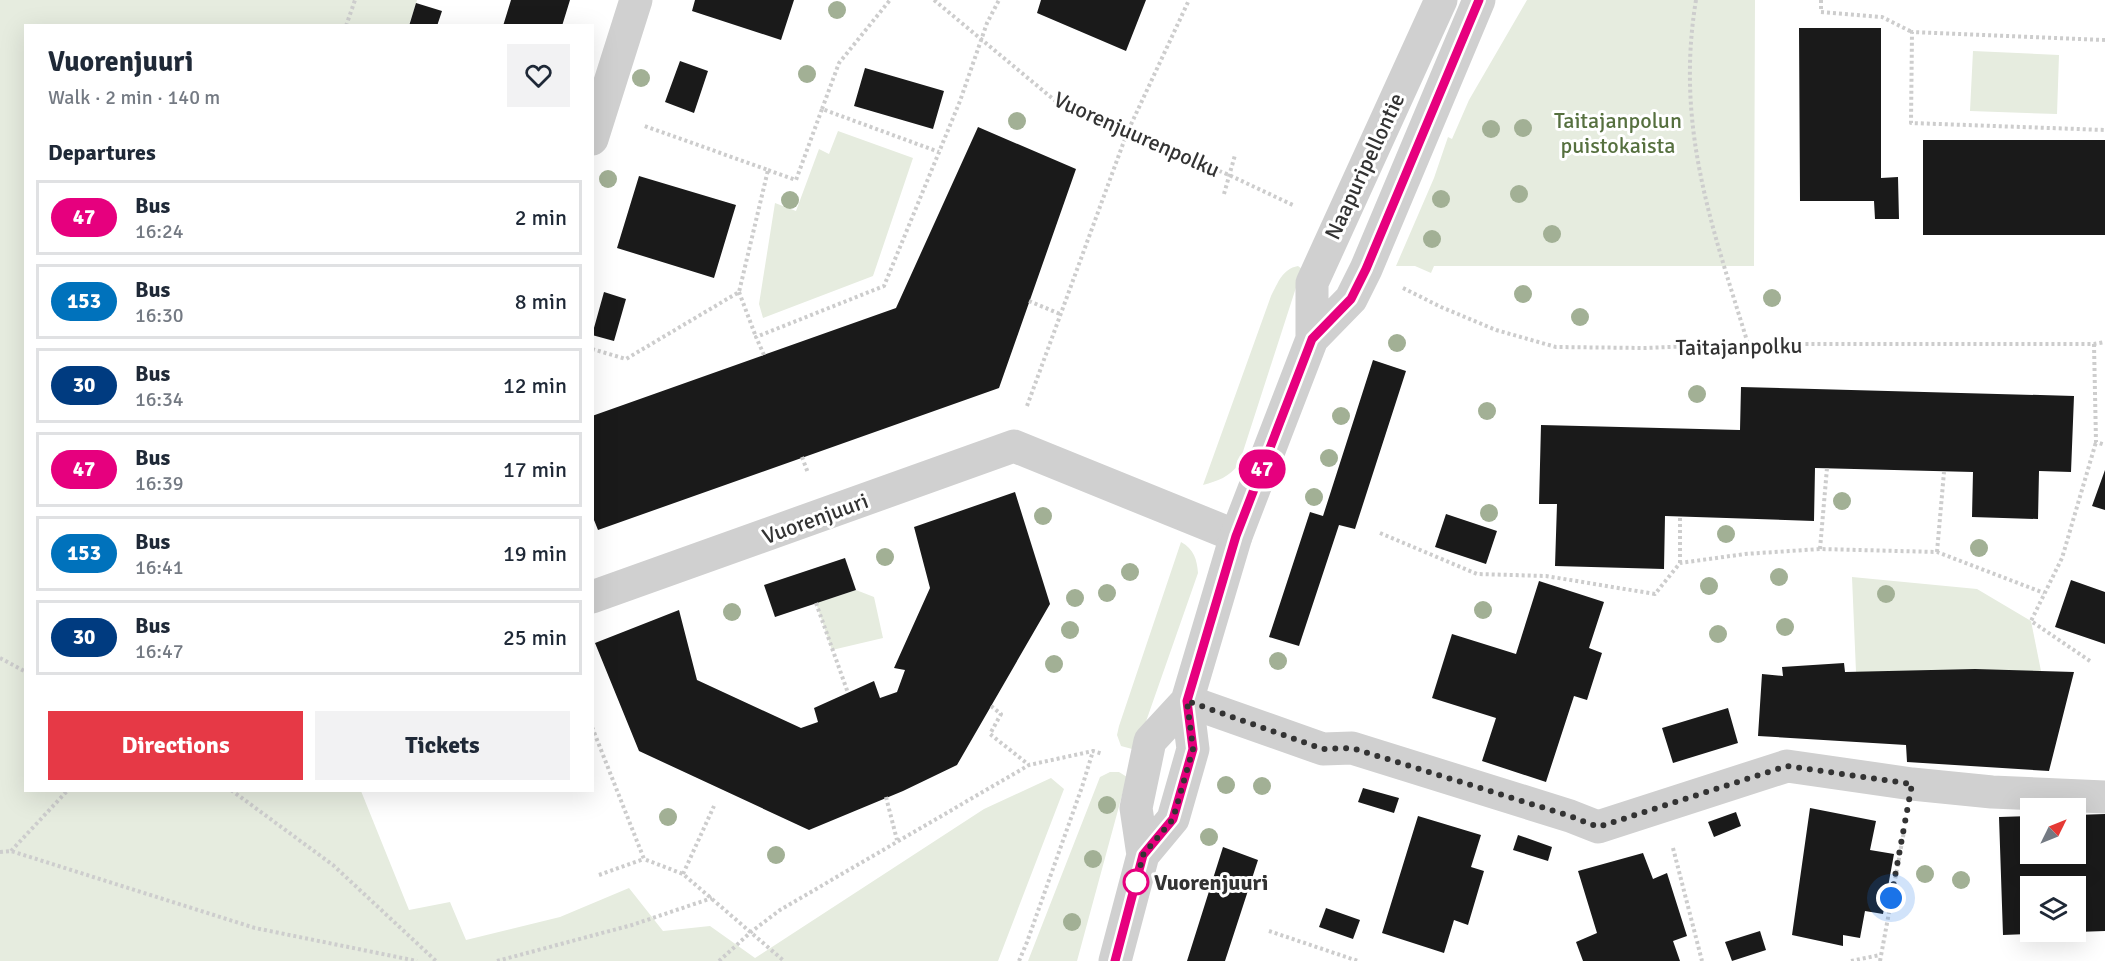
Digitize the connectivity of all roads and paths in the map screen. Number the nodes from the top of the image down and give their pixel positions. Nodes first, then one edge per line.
1 (355, 0) edge
2 (636, 0) edge
3 (890, 0) edge
4 (934, 0) edge
5 (999, 0) edge
6 (1189, 0) edge
7 (1441, 0) edge
8 (1479, 0) edge
9 (1696, 0) edge
10 (1821, 0) edge
11 (347, 24) edge
12 (1912, 32) junction
13 (981, 39) junction
14 (2105, 40) edge
15 (822, 109) junction
16 (638, 123) dead end
17 (2105, 130) edge
18 (594, 133) edge
19 (1127, 133) junction
20 (939, 152) junction
21 (1235, 155) dead end
22 (768, 170) junction
23 (1229, 175) junction
24 (1224, 194) dead end
25 (1295, 206) dead end
26 (1395, 284) dead end
27 (739, 292) junction
28 (1029, 301) dead end
29 (1060, 314) junction
30 (756, 337) junction
31 (1312, 339) junction
32 (2105, 342) edge
33 (1748, 344) junction
34 (2094, 344) junction
35 (594, 350) edge
36 (764, 355) dead end
37 (2096, 442) junction
38 (2105, 445) edge
39 (1014, 446) junction
40 (802, 457) dead end
41 (1827, 468) dead end
42 (1944, 472) dead end
43 (812, 483) dead end
44 (1680, 517) dead end
45 (1380, 533) dead end
46 (1236, 536) junction
47 (1820, 549) junction
48 (1937, 552) junction
49 (1680, 563) junction
50 (2044, 593) junction
51 (594, 596) edge
52 (816, 603) dead end
53 (0, 658) edge
54 (2090, 661) dead end
55 (24, 671) edge
56 (848, 693) dead end
57 (1187, 701) junction
58 (991, 706) dead end
59 (594, 732) edge
60 (1029, 765) junction
61 (1912, 784) junction
62 (66, 792) edge
63 (234, 792) edge
64 (886, 797) dead end
65 (2105, 797) edge
66 (714, 806) dead end
67 (1663, 806) junction
68 (897, 840) junction
69 (11, 851) junction
70 (0, 852) edge
71 (1143, 855) junction
72 (644, 859) junction
73 (683, 874) junction
74 (599, 875) dead end
75 (712, 898) junction
76 (1269, 931) dead end
77 (751, 932) junction
78 (1880, 955) junction
79 (417, 961) edge
80 (436, 961) edge
81 (498, 961) edge
82 (719, 961) edge
83 (784, 961) edge
84 (1019, 961) edge
85 (1115, 961) edge
86 (1358, 961) edge
87 (1702, 961) edge
88 (1851, 961) edge
89 (1880, 961) edge

1 - 11 path
2 - 18 street
3 - 15 path
4 - 13 path, Vuorenjuurenpolku
5 - 13 path
6 - 19 path
7 - 31 street, Naapuripellontie
8 - 31 street, Naapuripellontie
9 - 33 path
10 - 12 path
12 - 14 path
12 - 17 path
13 - 19 path, Vuorenjuurenpolku
13 - 20 path
15 - 20 path
15 - 22 path
16 - 22 path
19 - 23 path, Vuorenjuurenpolku
19 - 29 path
20 - 30 path
21 - 23 path
22 - 27 path
23 - 24 path
23 - 25 path, Vuorenjuurenpolku
26 - 33 path, Taitajanpolku
27 - 30 path
27 - 35 path
28 - 29 path
29 - 39 path
30 - 36 path
31 - 46 street, Naapuripellontie
32 - 34 path, Taitajanpolku
33 - 34 path, Taitajanpolku
34 - 37 path
37 - 38 path
37 - 50 path
39 - 46 street
39 - 51 street, Vuorenjuuri
40 - 43 path
41 - 47 path
42 - 48 path
44 - 49 path
45 - 49 path
46 - 57 street, Naapuripellontie
47 - 48 path
47 - 49 path
48 - 50 path
50 - 54 path
52 - 56 path
53 - 55 path
57 - 67 street
57 - 71 street, Naapuripellontie
57 - 71 street, Naapuripellontie
58 - 60 path
59 - 72 path
60 - 68 path
60 - 84 path
61 - 65 street
61 - 67 street
61 - 78 path
62 - 69 path
63 - 80 path
64 - 68 path
66 - 73 path
67 - 87 path
68 - 77 path
69 - 70 path
69 - 79 path
71 - 85 street, Naapuripellontie
72 - 73 path
72 - 74 path
73 - 75 path
75 - 77 path
75 - 81 path
76 - 86 path
77 - 82 path
77 - 83 path
78 - 88 path
78 - 89 path

